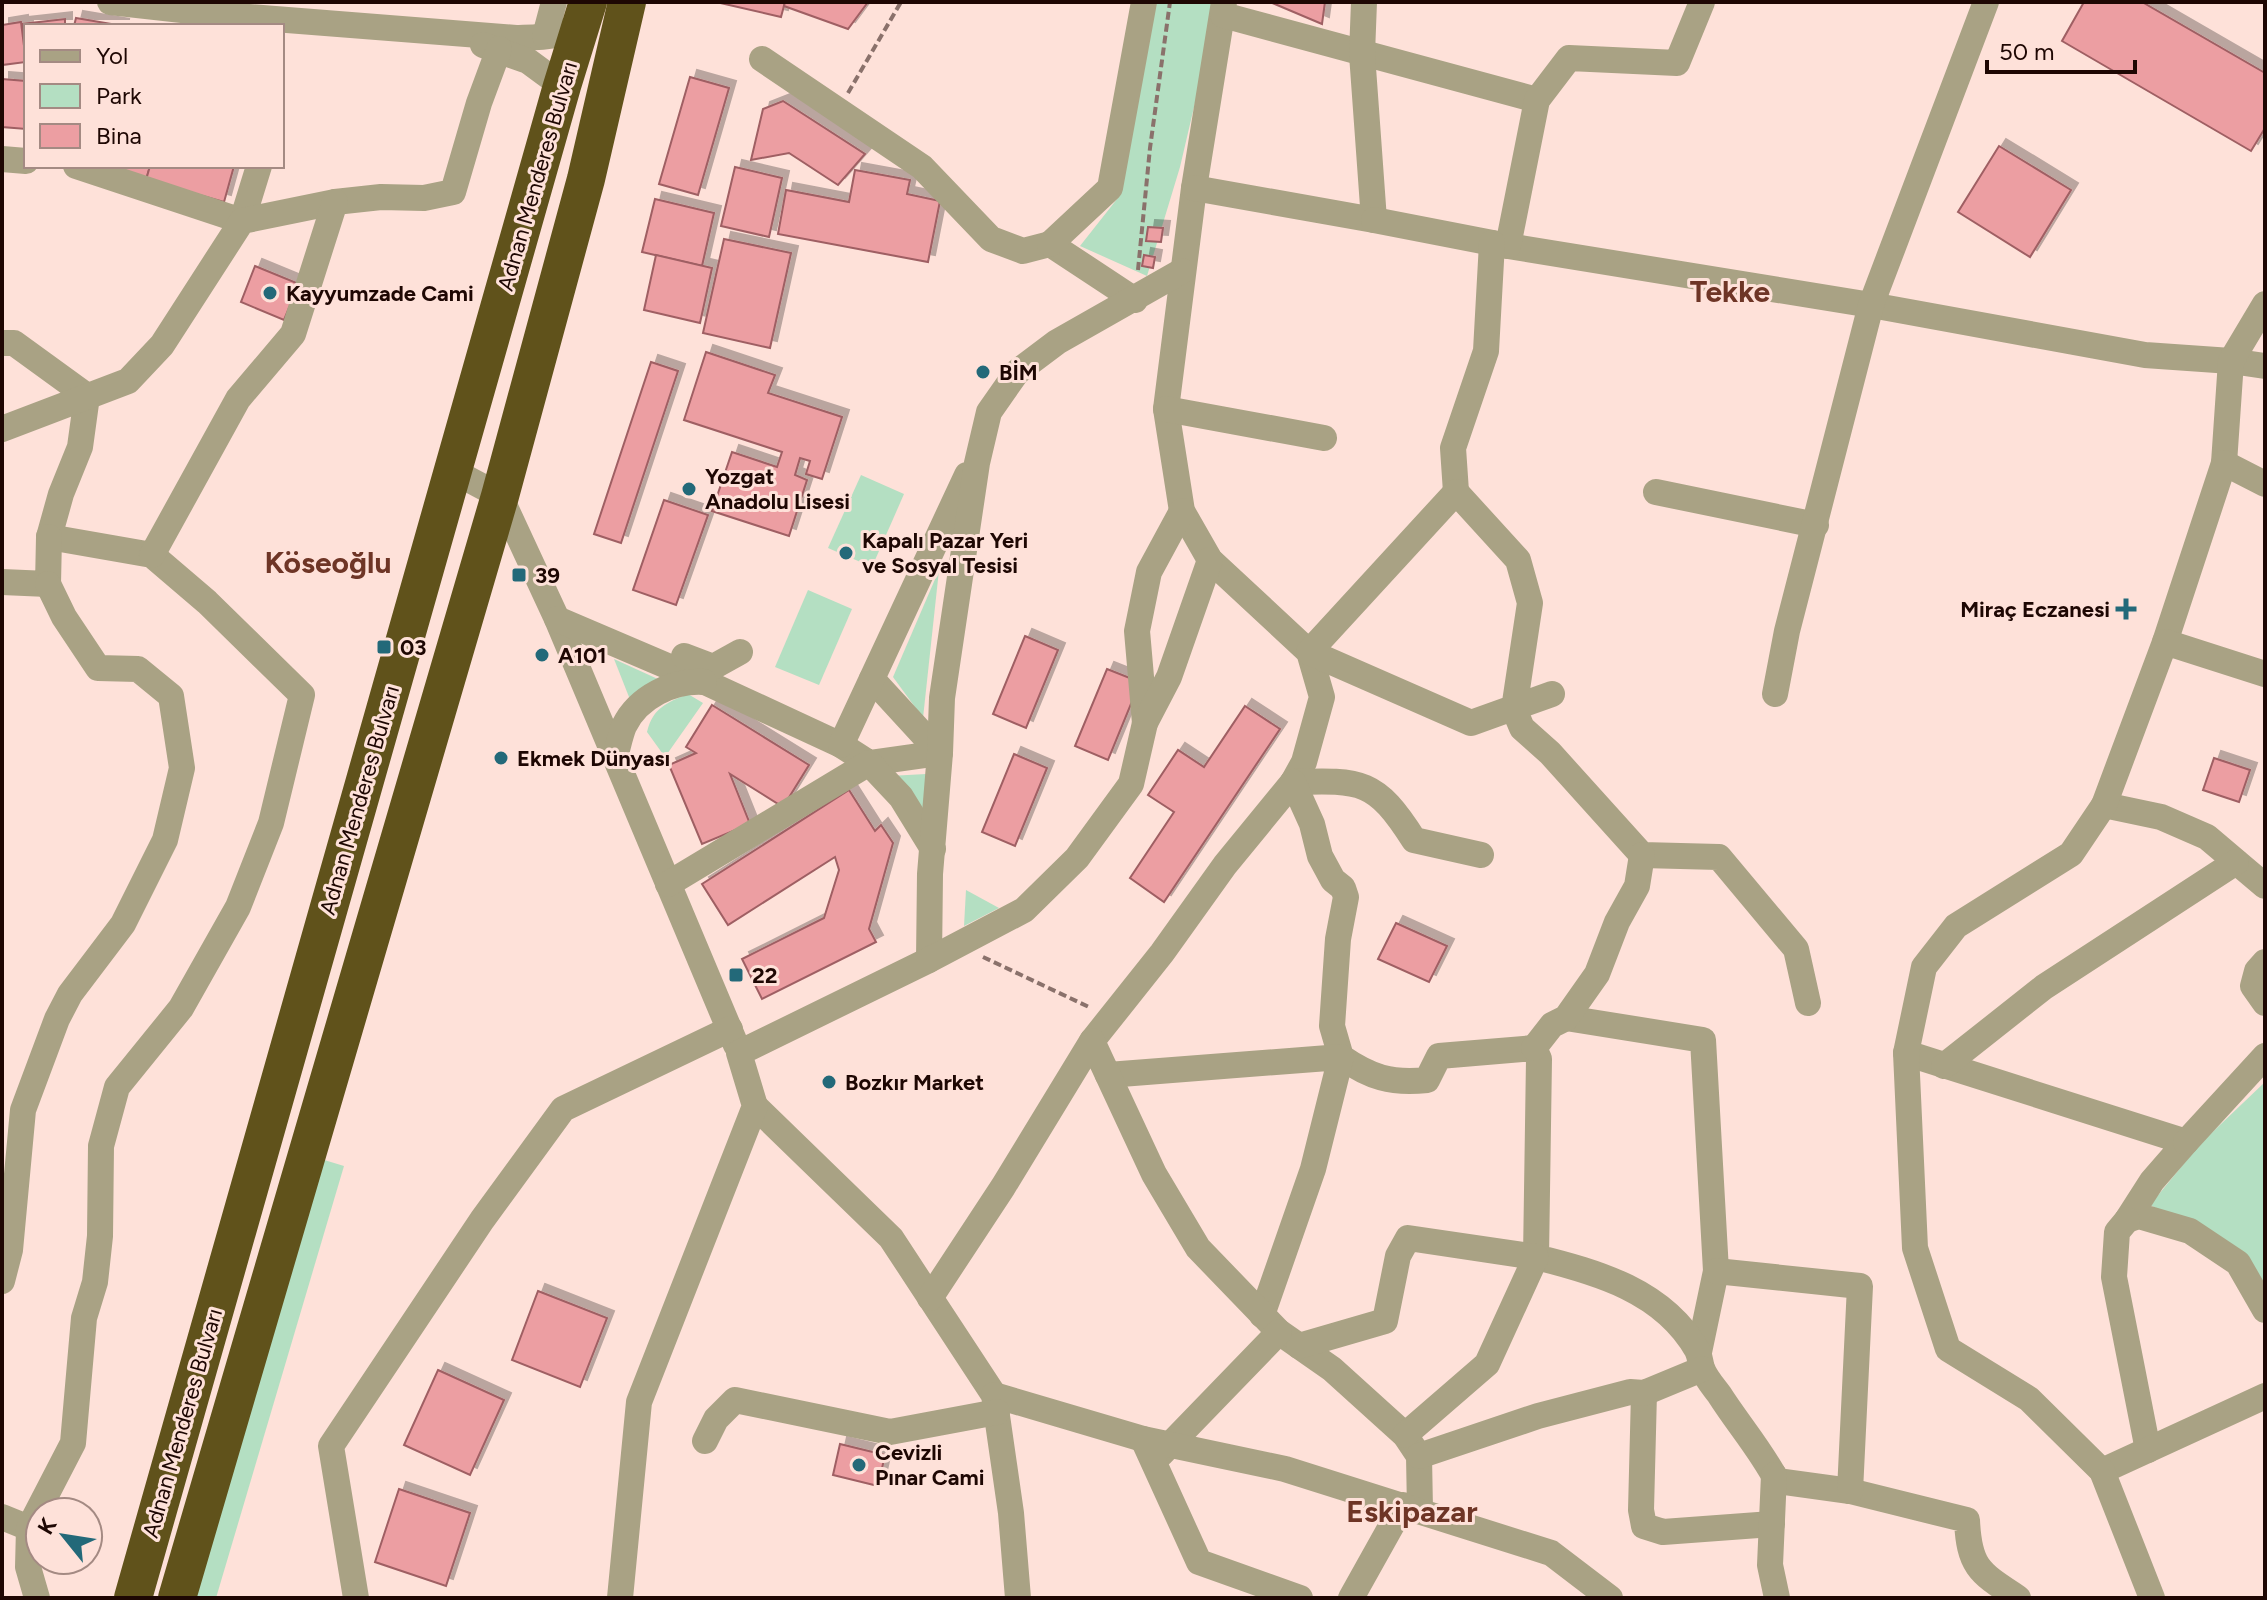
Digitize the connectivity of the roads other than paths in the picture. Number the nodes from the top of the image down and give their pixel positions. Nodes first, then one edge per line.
1 (110, 2) edge
2 (630, 2) edge
3 (1144, 2) edge
4 (1364, 2) edge
5 (1702, 2) edge
6 (1986, 2) edge
7 (1224, 9) edge
8 (576, 11) edge
9 (237, 21) edge
10 (424, 31) junction
11 (499, 49) junction
12 (1362, 54) junction
13 (762, 59) dead end
14 (562, 86) junction
15 (1537, 100) junction
16 (2, 159) edge
17 (24, 161) edge
18 (82, 168) edge
19 (258, 168) edge
20 (1194, 188) junction
21 (335, 202) junction
22 (1374, 220) junction
23 (242, 221) junction
24 (1050, 244) junction
25 (1500, 245) junction
26 (1182, 271) junction
27 (1135, 300) junction
28 (2265, 304) edge
29 (1871, 305) junction
30 (2, 343) edge
31 (2231, 361) junction
32 (2265, 366) edge
33 (87, 396) junction
34 (1166, 409) junction
35 (2, 429) edge
36 (1324, 438) dead end
37 (982, 442) junction
38 (2224, 463) junction
39 (453, 471) junction
40 (2265, 484) edge
41 (1456, 492) junction
42 (1656, 492) dead end
43 (500, 496) junction
44 (1182, 511) junction
45 (1816, 525) junction
46 (49, 537) junction
47 (152, 555) junction
48 (1210, 560) junction
49 (2, 582) edge
50 (48, 584) junction
51 (557, 619) junction
52 (600, 637) junction
53 (2165, 642) junction
54 (740, 652) dead end
55 (1309, 652) junction
56 (2265, 674) edge
57 (872, 679) junction
58 (707, 683) junction
59 (1552, 694) dead end
60 (1775, 694) dead end
61 (1514, 709) junction
62 (1145, 723) junction
63 (841, 745) junction
64 (940, 753) junction
65 (615, 757) junction
66 (869, 763) junction
67 (1293, 782) junction
68 (2104, 805) junction
69 (933, 849) junction
70 (1481, 855) dead end
71 (1642, 855) junction
72 (2236, 862) junction
73 (668, 884) junction
74 (2265, 886) edge
75 (929, 960) junction
76 (2265, 962) edge
77 (1808, 1003) dead end
78 (2265, 1003) edge
79 (1566, 1018) junction
80 (735, 1041) junction
81 (1092, 1041) junction
82 (1534, 1048) junction
83 (1906, 1053) junction
84 (2265, 1056) edge
85 (1341, 1057) junction
86 (1944, 1066) junction
87 (1108, 1075) junction
88 (755, 1106) junction
89 (2186, 1142) junction
90 (8, 1207) edge
91 (2127, 1220) junction
92 (1536, 1257) junction
93 (1716, 1271) junction
94 (2, 1281) edge
95 (930, 1298) junction
96 (2265, 1310) edge
97 (1280, 1331) junction
98 (1701, 1360) junction
99 (1644, 1393) junction
100 (2265, 1396) edge
101 (996, 1403) junction
102 (705, 1441) dead end
103 (1412, 1446) junction
104 (1155, 1449) junction
105 (2148, 1450) junction
106 (2102, 1471) junction
107 (1774, 1475) junction
108 (1850, 1491) junction
109 (46, 1496) edge
110 (1412, 1508) junction
111 (2, 1517) edge
112 (1772, 1524) junction
113 (24, 1526) edge
114 (31, 1576) edge
115 (37, 1598) edge
116 (133, 1598) edge
117 (177, 1598) edge
118 (356, 1598) edge
119 (620, 1598) edge
120 (1018, 1598) edge
121 (1300, 1598) edge
122 (1351, 1598) edge
123 (1610, 1598) edge
124 (1777, 1598) edge
125 (2018, 1598) edge
126 (2152, 1598) edge

1 - 9 street
2 - 43 highway, Adnan Menderes Bulvarı
3 - 24 street
4 - 12 street
5 - 15 street
6 - 29 street
7 - 12 street
7 - 20 street
8 - 10 street
8 - 14 highway, Adnan Menderes Bulvarı
9 - 10 street
10 - 11 street
11 - 14 street
11 - 21 street
12 - 15 street
12 - 22 street
13 - 24 street
14 - 39 highway, Adnan Menderes Bulvarı
15 - 25 street
16 - 17 street
18 - 23 street
19 - 23 street
20 - 22 street
20 - 26 street
21 - 23 street
21 - 47 street
22 - 25 street
23 - 33 street
24 - 27 street
25 - 29 street
25 - 41 street
26 - 27 street
26 - 34 street
27 - 37 street
28 - 31 street
29 - 31 street
29 - 45 street
30 - 33 street
31 - 32 street
31 - 38 street
33 - 35 street
33 - 46 street
34 - 36 street
34 - 44 street
37 - 57 street
37 - 64 street
38 - 40 street
38 - 53 street
39 - 43 street
39 - 116 highway, Adnan Menderes Bulvarı
41 - 55 street
41 - 61 street
42 - 45 street
43 - 51 street
43 - 117 highway, Adnan Menderes Bulvarı
44 - 48 street
44 - 62 street
45 - 60 street
46 - 47 street
46 - 50 street
47 - 109 street
48 - 55 street
48 - 62 street
49 - 50 street
50 - 90 street
51 - 52 street
51 - 65 street
52 - 54 street
52 - 58 street
53 - 56 street
53 - 68 street
55 - 61 street
55 - 67 street
57 - 63 street
57 - 64 street
58 - 63 street
58 - 65 street
59 - 61 street
61 - 71 street
62 - 75 street
63 - 66 street
64 - 66 street
64 - 69 street
65 - 73 street
66 - 69 street
66 - 73 street
67 - 70 street
67 - 81 street
67 - 85 street
68 - 72 street
68 - 83 street
69 - 75 street
71 - 77 street
71 - 79 street
72 - 74 street
72 - 86 street
73 - 80 street
75 - 80 street
76 - 78 street
79 - 82 street
79 - 93 street
80 - 88 street
80 - 118 street
81 - 87 street
81 - 95 street
82 - 85 street
82 - 92 street
83 - 86 street
83 - 106 street
84 - 89 street
85 - 87 street
85 - 97 street
86 - 89 street
87 - 97 street
88 - 95 street
88 - 119 street
89 - 91 street
90 - 94 street
91 - 96 street
91 - 105 street
92 - 97 street
92 - 98 street
92 - 103 street
93 - 98 street
93 - 108 street
95 - 101 street
97 - 103 street
97 - 104 street
98 - 99 street
98 - 107 street
99 - 103 street
99 - 112 street
100 - 105 street
101 - 102 street
101 - 104 street
101 - 120 street
103 - 110 street
104 - 110 street
104 - 121 street
105 - 106 street
106 - 126 street
107 - 108 street
107 - 112 street
108 - 125 street
110 - 122 street
110 - 123 street
111 - 113 street
112 - 124 street
114 - 115 street

